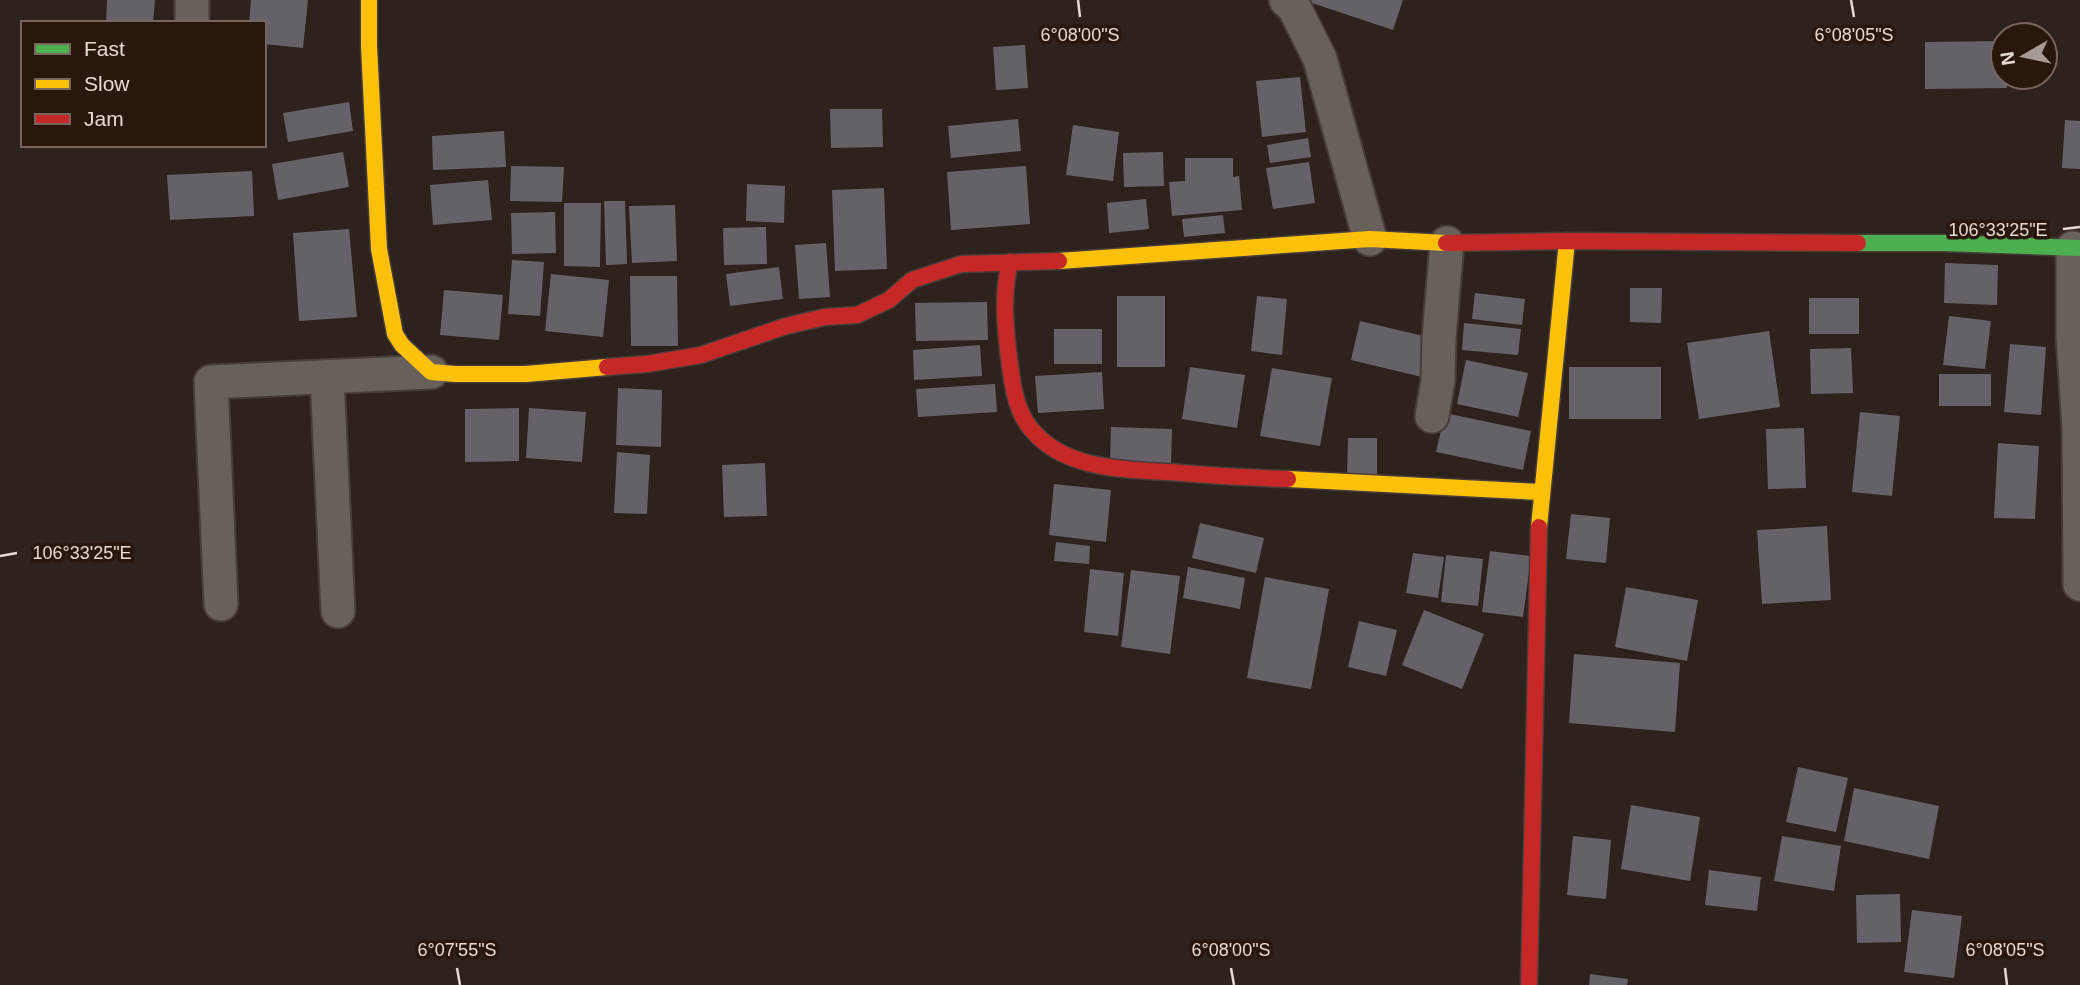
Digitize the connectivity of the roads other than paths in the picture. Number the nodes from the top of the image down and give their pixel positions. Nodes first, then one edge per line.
1 (192, 0) edge
2 (369, 0) edge
3 (1286, 0) edge
4 (192, 21) edge
5 (1370, 239) junction
6 (1567, 241) junction
7 (1447, 243) junction
8 (2077, 248) edge
9 (1010, 261) junction
10 (430, 372) junction
11 (327, 377) junction
12 (1432, 416) dead end
13 (1540, 492) junction
14 (2080, 584) edge
15 (221, 604) dead end
16 (338, 611) dead end
17 (1529, 985) edge

1 - 4 street
2 - 10 street
3 - 5 street
5 - 7 street
5 - 9 street
6 - 7 street
6 - 8 street
6 - 13 street
7 - 12 street
8 - 14 street
9 - 10 street
9 - 13 street
10 - 11 street
11 - 15 street
11 - 16 street
13 - 17 street

